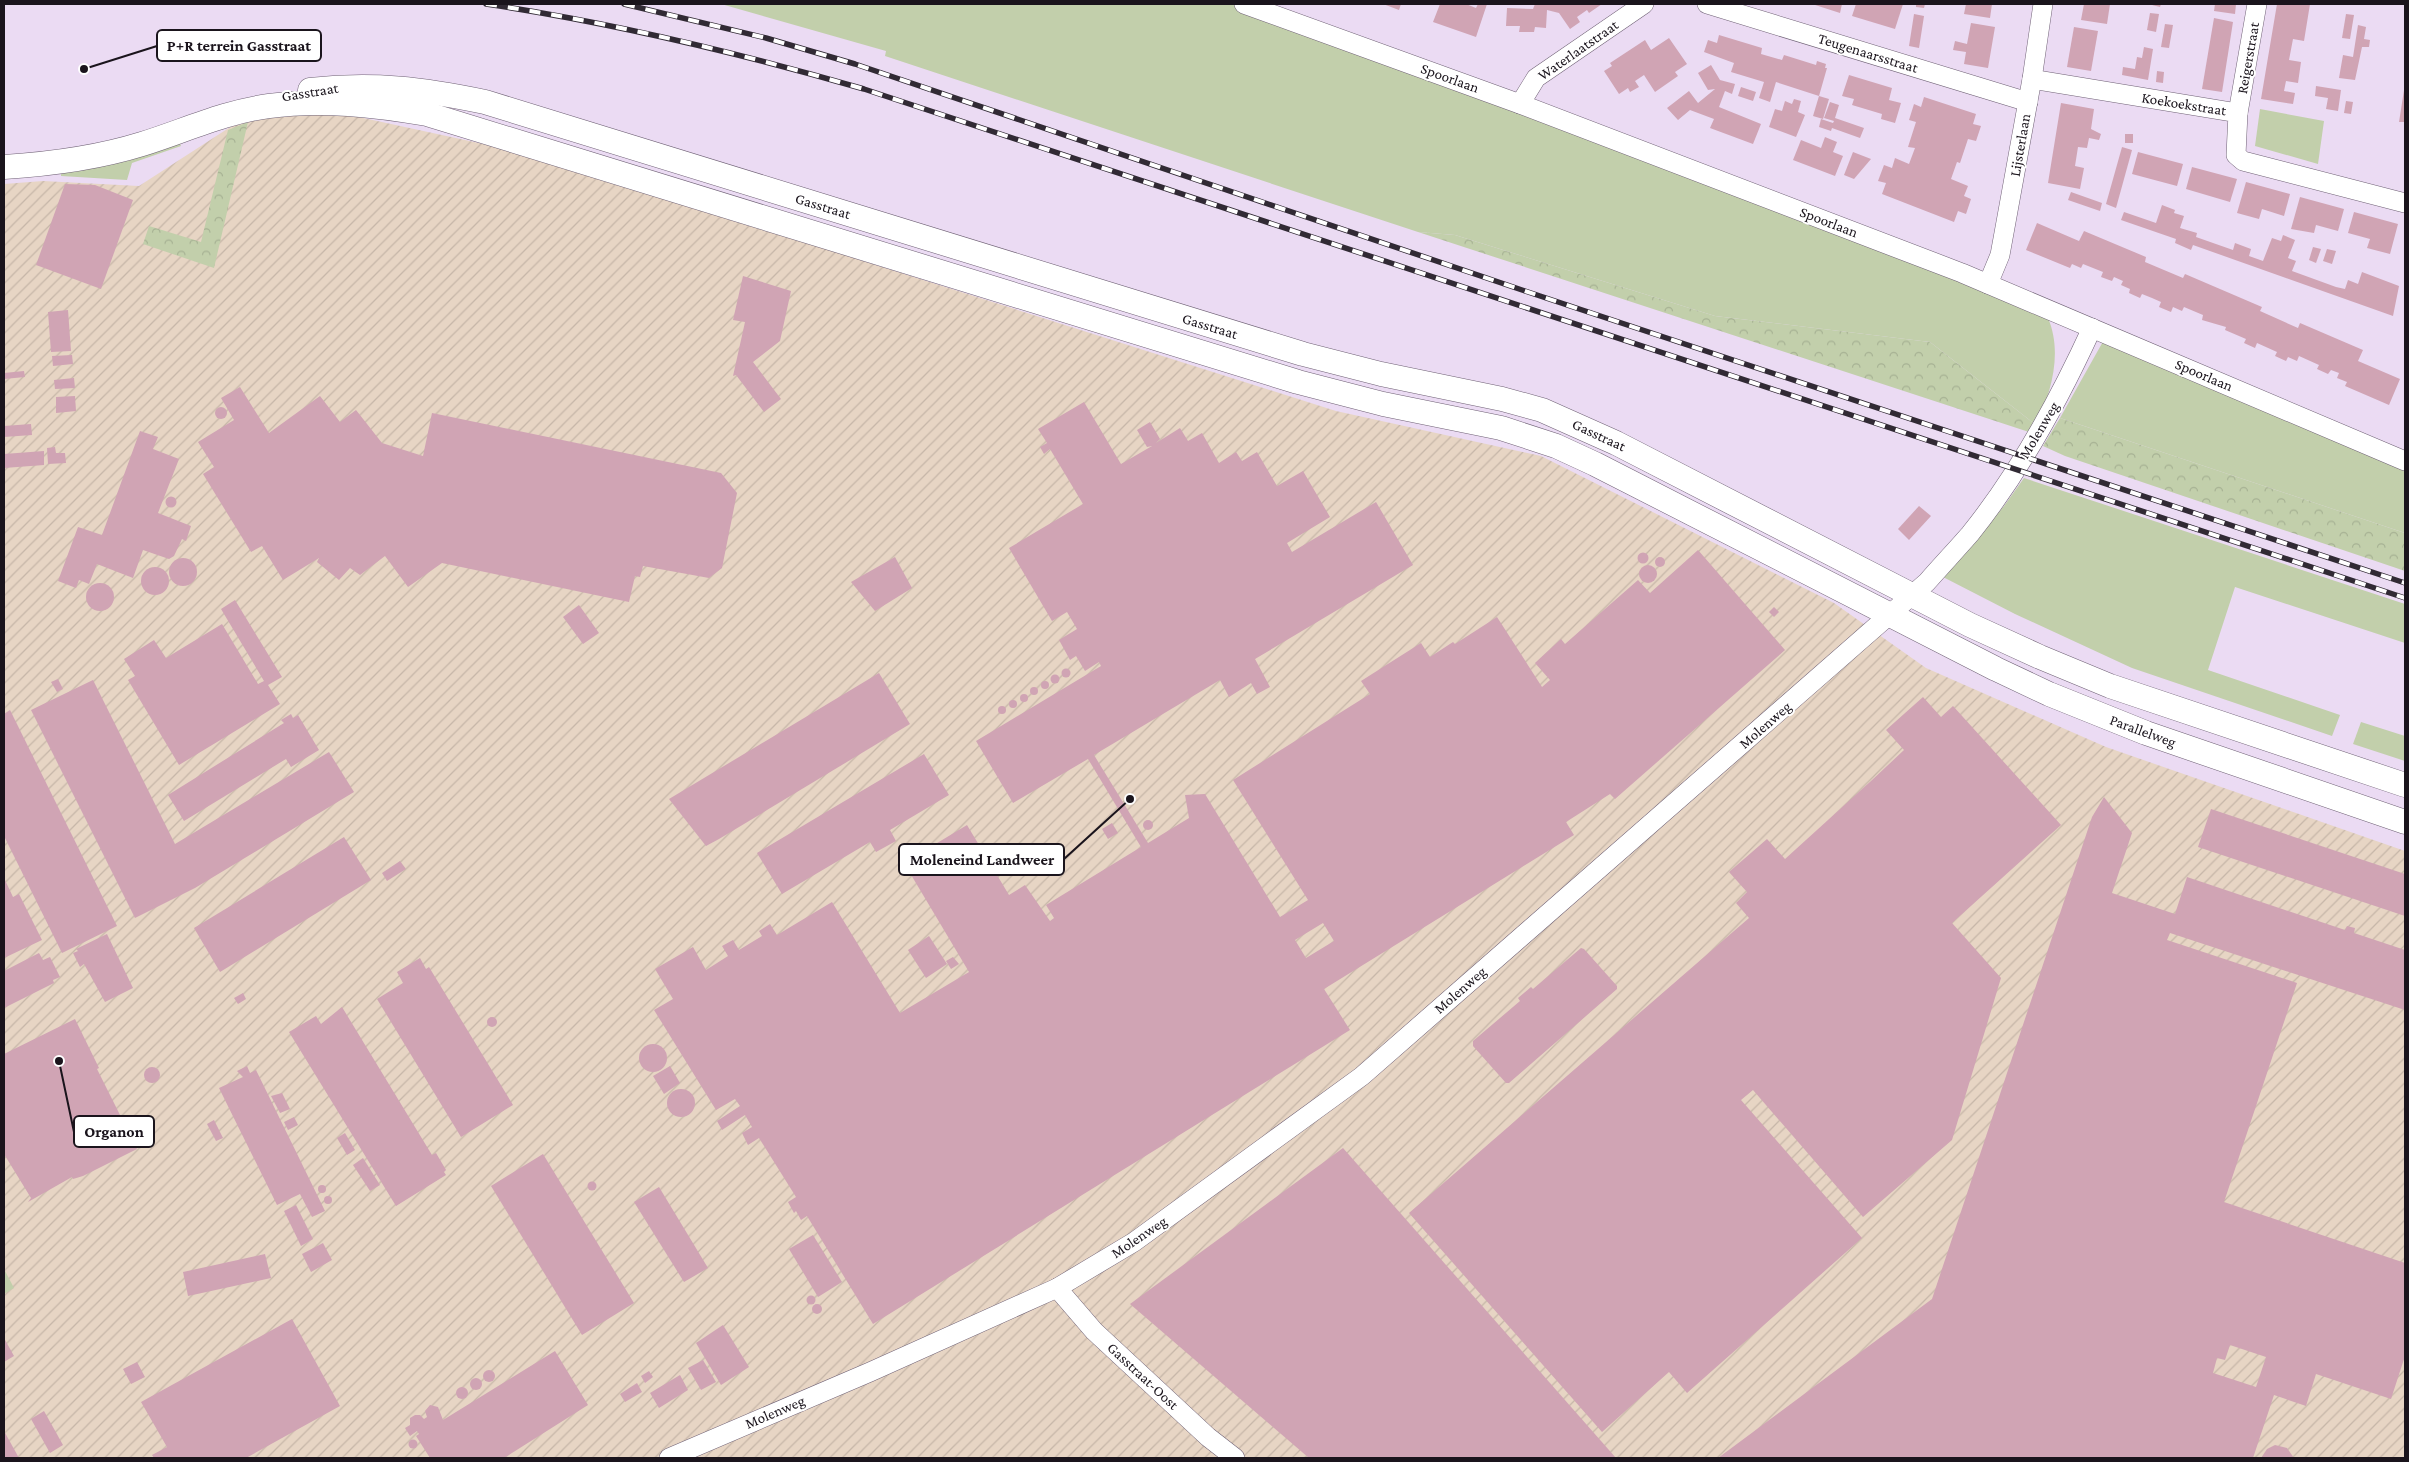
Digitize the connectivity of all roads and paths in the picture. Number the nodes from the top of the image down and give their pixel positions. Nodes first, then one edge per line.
1 (1244, 4) edge
2 (1644, 4) edge
3 (1707, 4) edge
4 (2043, 4) edge
5 (2257, 4) edge
6 (2032, 79) junction
7 (485, 102) junction
8 (2028, 102) junction
9 (430, 103) junction
10 (1520, 104) junction
11 (2238, 113) junction
12 (478, 129) junction
13 (4, 167) edge
14 (2405, 203) edge
15 (1988, 284) junction
16 (2092, 328) junction
17 (2405, 461) edge
18 (1913, 595) junction
19 (1891, 616) junction
20 (2405, 785) edge
21 (2405, 822) edge
22 (1057, 1288) junction
23 (669, 1458) edge
24 (1235, 1458) edge

1 - 10 street, Spoorlaan
2 - 10 street, Waterlaatstraat
3 - 8 street, Teugenaarsstraat
4 - 6 street, Lijsterlaan
5 - 11 street, Reigerstraat
6 - 8 street, Lijsterlaan
6 - 11 street, Koekoekstraat
7 - 9 street, Gasstraat
7 - 12 street
7 - 18 street, Gasstraat
8 - 15 street, Lijsterlaan
9 - 12 street, Gasstraat
9 - 13 street, Gasstraat
10 - 15 street, Spoorlaan
11 - 14 street, Koekoekstraat
12 - 19 street, Gasstraat
15 - 16 street, Spoorlaan
16 - 17 street, Spoorlaan
16 - 18 street, Molenweg
18 - 19 street, Molenweg
18 - 20 street
19 - 21 street, Parallelweg
19 - 22 street, Molenweg
22 - 23 street, Molenweg
22 - 24 street, Gasstraat-Oost

